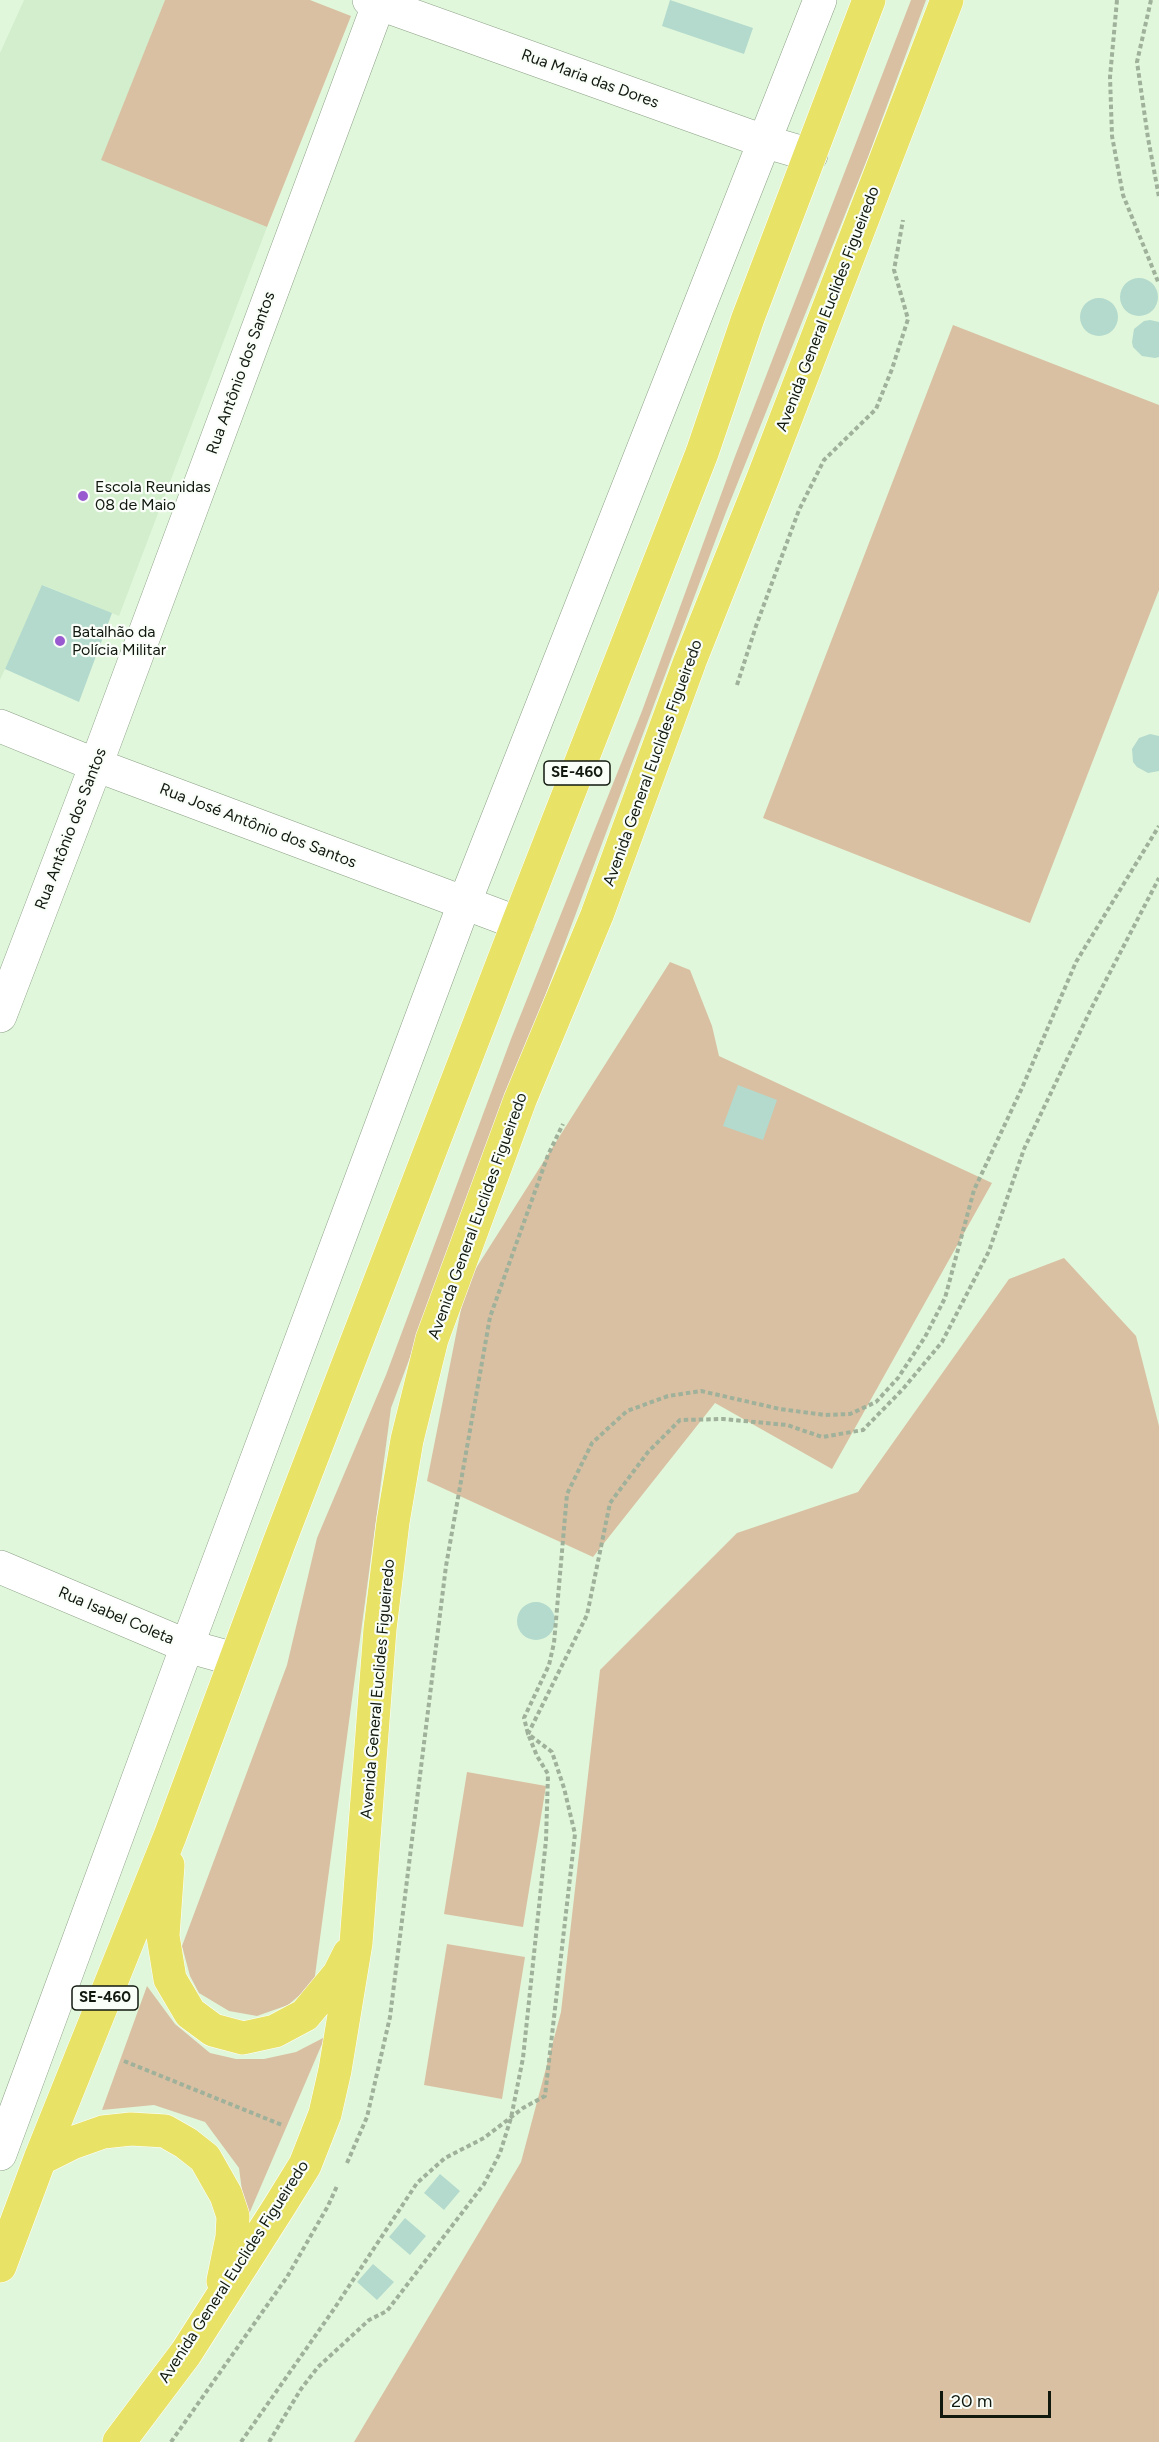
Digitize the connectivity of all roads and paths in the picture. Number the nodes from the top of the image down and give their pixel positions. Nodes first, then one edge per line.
1 (820, 0) edge
2 (869, 0) edge
3 (947, 0) edge
4 (1117, 0) edge
5 (1151, 0) edge
6 (376, 1) edge
7 (766, 142) junction
8 (811, 155) junction
9 (1159, 197) edge
10 (904, 213) dead end
11 (1159, 284) edge
12 (737, 686) dead end
13 (0, 726) edge
14 (96, 765) junction
15 (1159, 826) edge
16 (1159, 878) edge
17 (464, 904) junction
18 (518, 923) junction
19 (0, 1016) edge
20 (0, 1567) edge
21 (187, 1646) junction
22 (234, 1659) junction
23 (528, 1734) junction
24 (170, 1836) junction
25 (356, 1943) junction
26 (124, 2061) dead end
27 (511, 2118) junction
28 (292, 2129) dead end
29 (0, 2154) edge
30 (40, 2159) junction
31 (0, 2266) edge
32 (219, 2301) junction
33 (119, 2442) edge
34 (241, 2442) edge
35 (269, 2442) edge

1 - 7 street
2 - 8 main road, SE-460
3 - 25 main road, Avenida General Euclides Figueiredo
4 - 11 path
5 - 9 path
6 - 7 street, Rua Maria das Dores
6 - 14 street, Rua Antônio dos Santos
7 - 8 street, Rua Maria das Dores
7 - 17 street
8 - 18 main road, SE-460
10 - 12 path
13 - 14 street, Rua José Antônio dos Santos
14 - 17 street, Rua José Antônio dos Santos
14 - 19 street, Rua Antônio dos Santos
15 - 23 path
16 - 23 path
17 - 18 street, Rua José Antônio dos Santos
17 - 21 street
18 - 22 main road, SE-460
20 - 21 street, Rua Isabel Coleta
21 - 22 street, Rua Isabel Coleta
21 - 29 street
22 - 24 main road, SE-460
23 - 27 path
23 - 27 path
24 - 25 main road
24 - 30 main road, SE-460
25 - 32 main road, Avenida General Euclides Figueiredo
26 - 28 path
27 - 34 path
27 - 35 path
30 - 31 main road, SE-460
30 - 32 main road
32 - 33 main road, Avenida General Euclides Figueiredo

